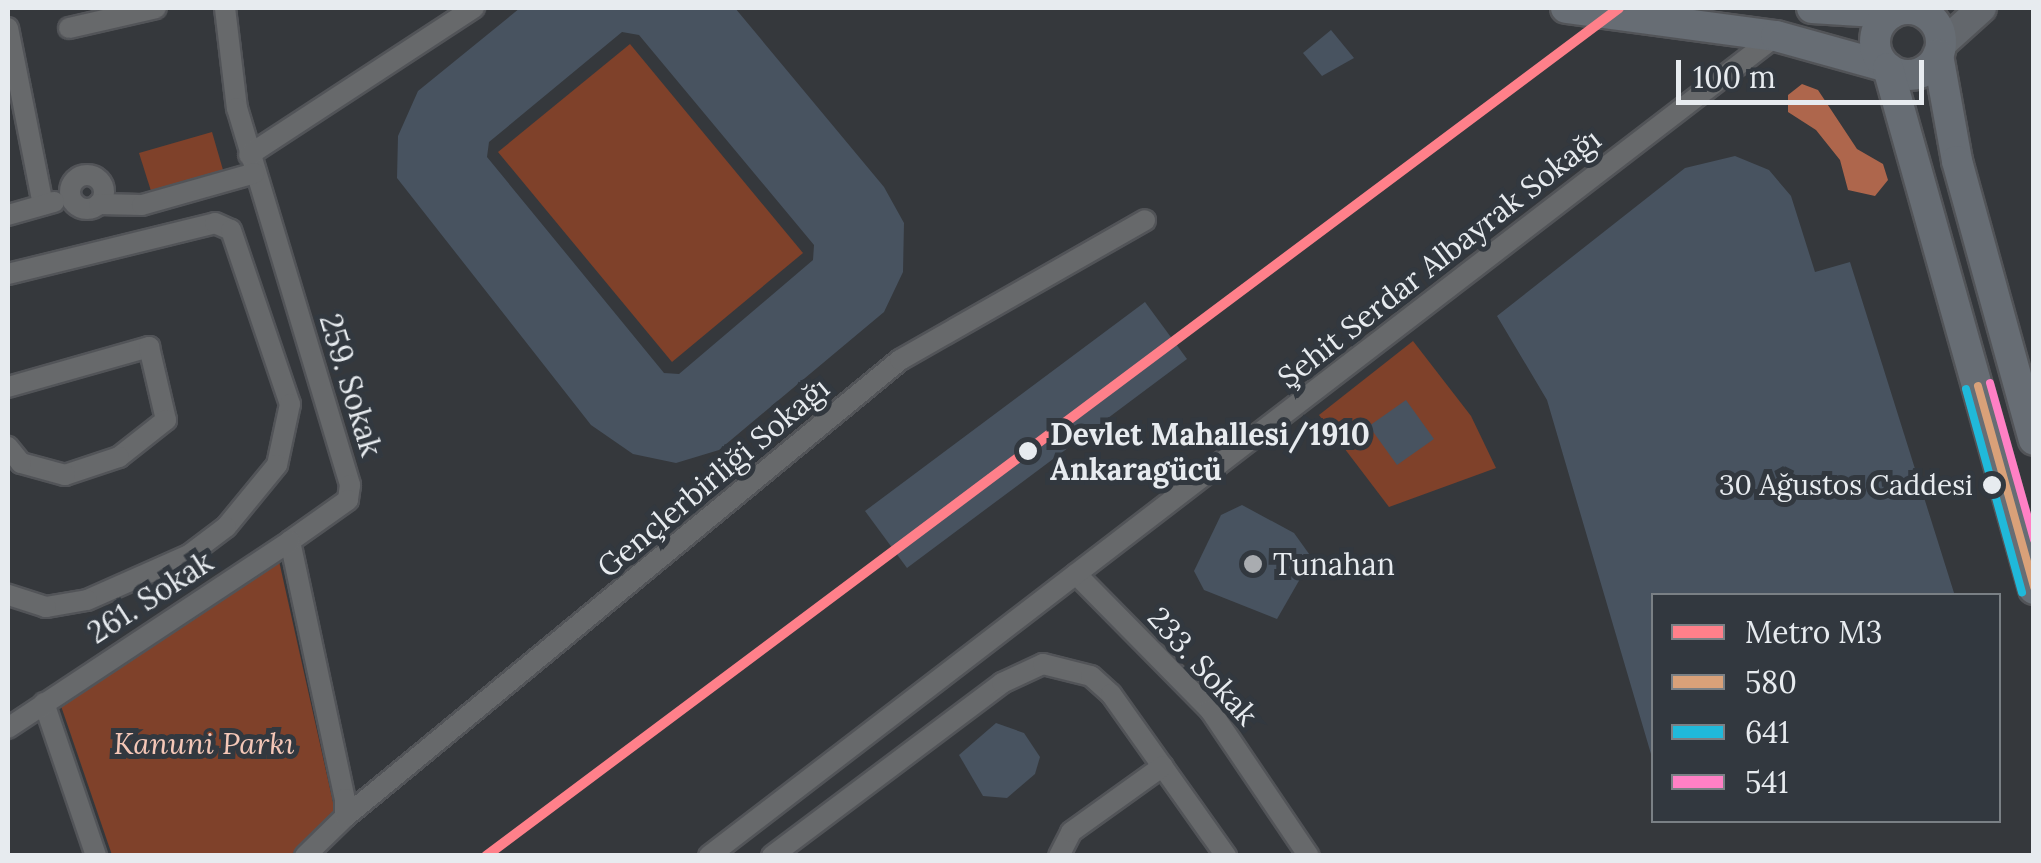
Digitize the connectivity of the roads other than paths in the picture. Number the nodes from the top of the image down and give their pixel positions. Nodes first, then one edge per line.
1 (156, 8) edge
2 (224, 8) edge
3 (474, 8) edge
4 (1566, 8) edge
5 (1812, 8) edge
6 (1982, 8) edge
7 (1900, 10) edge
8 (8, 28) edge
9 (69, 28) dead end
10 (1776, 36) junction
11 (1939, 50) junction
12 (1886, 67) junction
13 (252, 164) junction
14 (43, 205) junction
15 (8, 215) edge
16 (1144, 220) dead end
17 (8, 274) edge
18 (8, 387) edge
19 (2034, 440) edge
20 (8, 447) edge
21 (290, 541) junction
22 (1076, 574) junction
23 (2034, 589) edge
24 (8, 596) edge
25 (44, 703) junction
26 (8, 728) edge
27 (1162, 766) junction
28 (345, 817) junction
29 (96, 856) edge
30 (305, 856) edge
31 (709, 856) edge
32 (772, 856) edge
33 (1058, 856) edge
34 (1226, 856) edge
35 (1309, 856) edge

1 - 9 street
2 - 13 street, 259. Sokak
3 - 13 street
4 - 10 main road
5 - 7 main road
6 - 11 main road
7 - 11 main road
7 - 12 main road
8 - 14 street
10 - 12 main road
10 - 22 street, Şehit Serdar Albayrak Sokağı
11 - 12 main road
11 - 19 main road
12 - 23 main road
13 - 14 street
13 - 21 street, 259. Sokak
14 - 15 street
16 - 28 street, Gençlerbirliği Sokağı
17 - 24 street
18 - 20 street
21 - 25 street, 261. Sokak
21 - 28 street
22 - 31 street, Şehit Serdar Albayrak Sokağı
22 - 35 street, 233. Sokak
25 - 26 street, 261. Sokak
25 - 29 street
27 - 32 street
27 - 33 street
27 - 34 street
28 - 30 street

